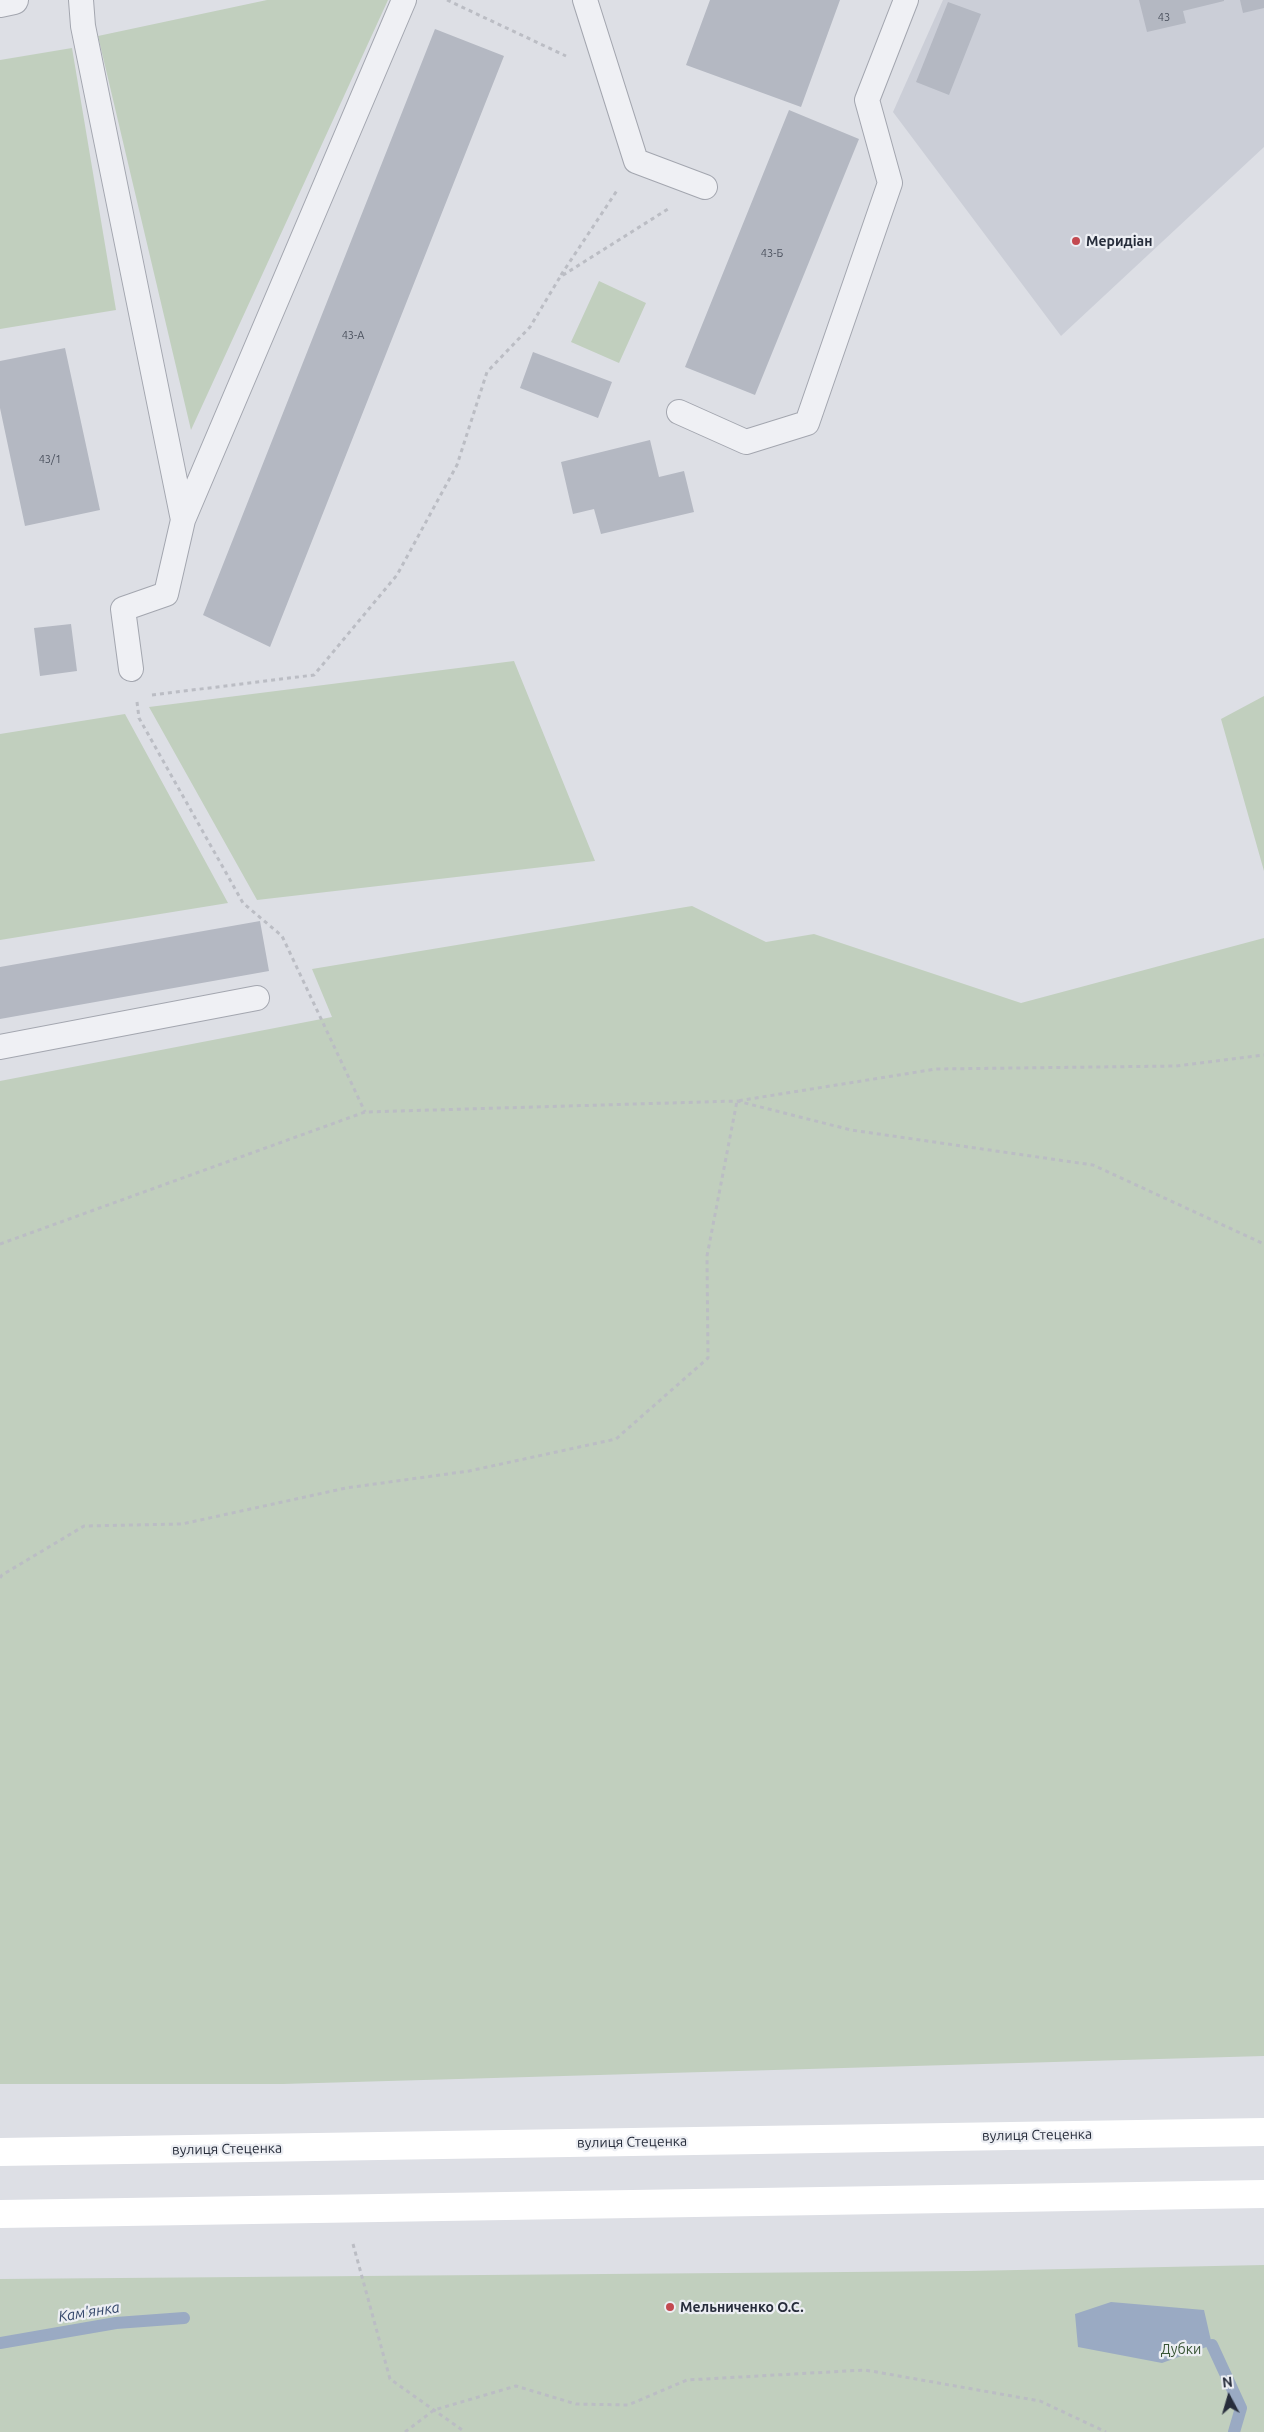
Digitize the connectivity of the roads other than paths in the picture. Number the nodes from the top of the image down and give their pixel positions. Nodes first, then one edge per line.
1 (14, 0) edge
2 (81, 0) edge
3 (404, 0) edge
4 (585, 0) edge
5 (906, 0) edge
6 (0, 3) edge
7 (705, 186) road end
8 (679, 412) dead end
9 (183, 520) junction
10 (131, 669) road end
11 (257, 998) dead end
12 (0, 1047) edge
13 (1264, 2132) edge
14 (0, 2152) edge
15 (1264, 2194) edge
16 (0, 2214) edge

1 - 6 street
2 - 9 lane
3 - 9 lane
4 - 7 lane
5 - 8 lane
9 - 10 lane
11 - 12 lane
13 - 14 main road, вулиця Стеценка
15 - 16 main road

